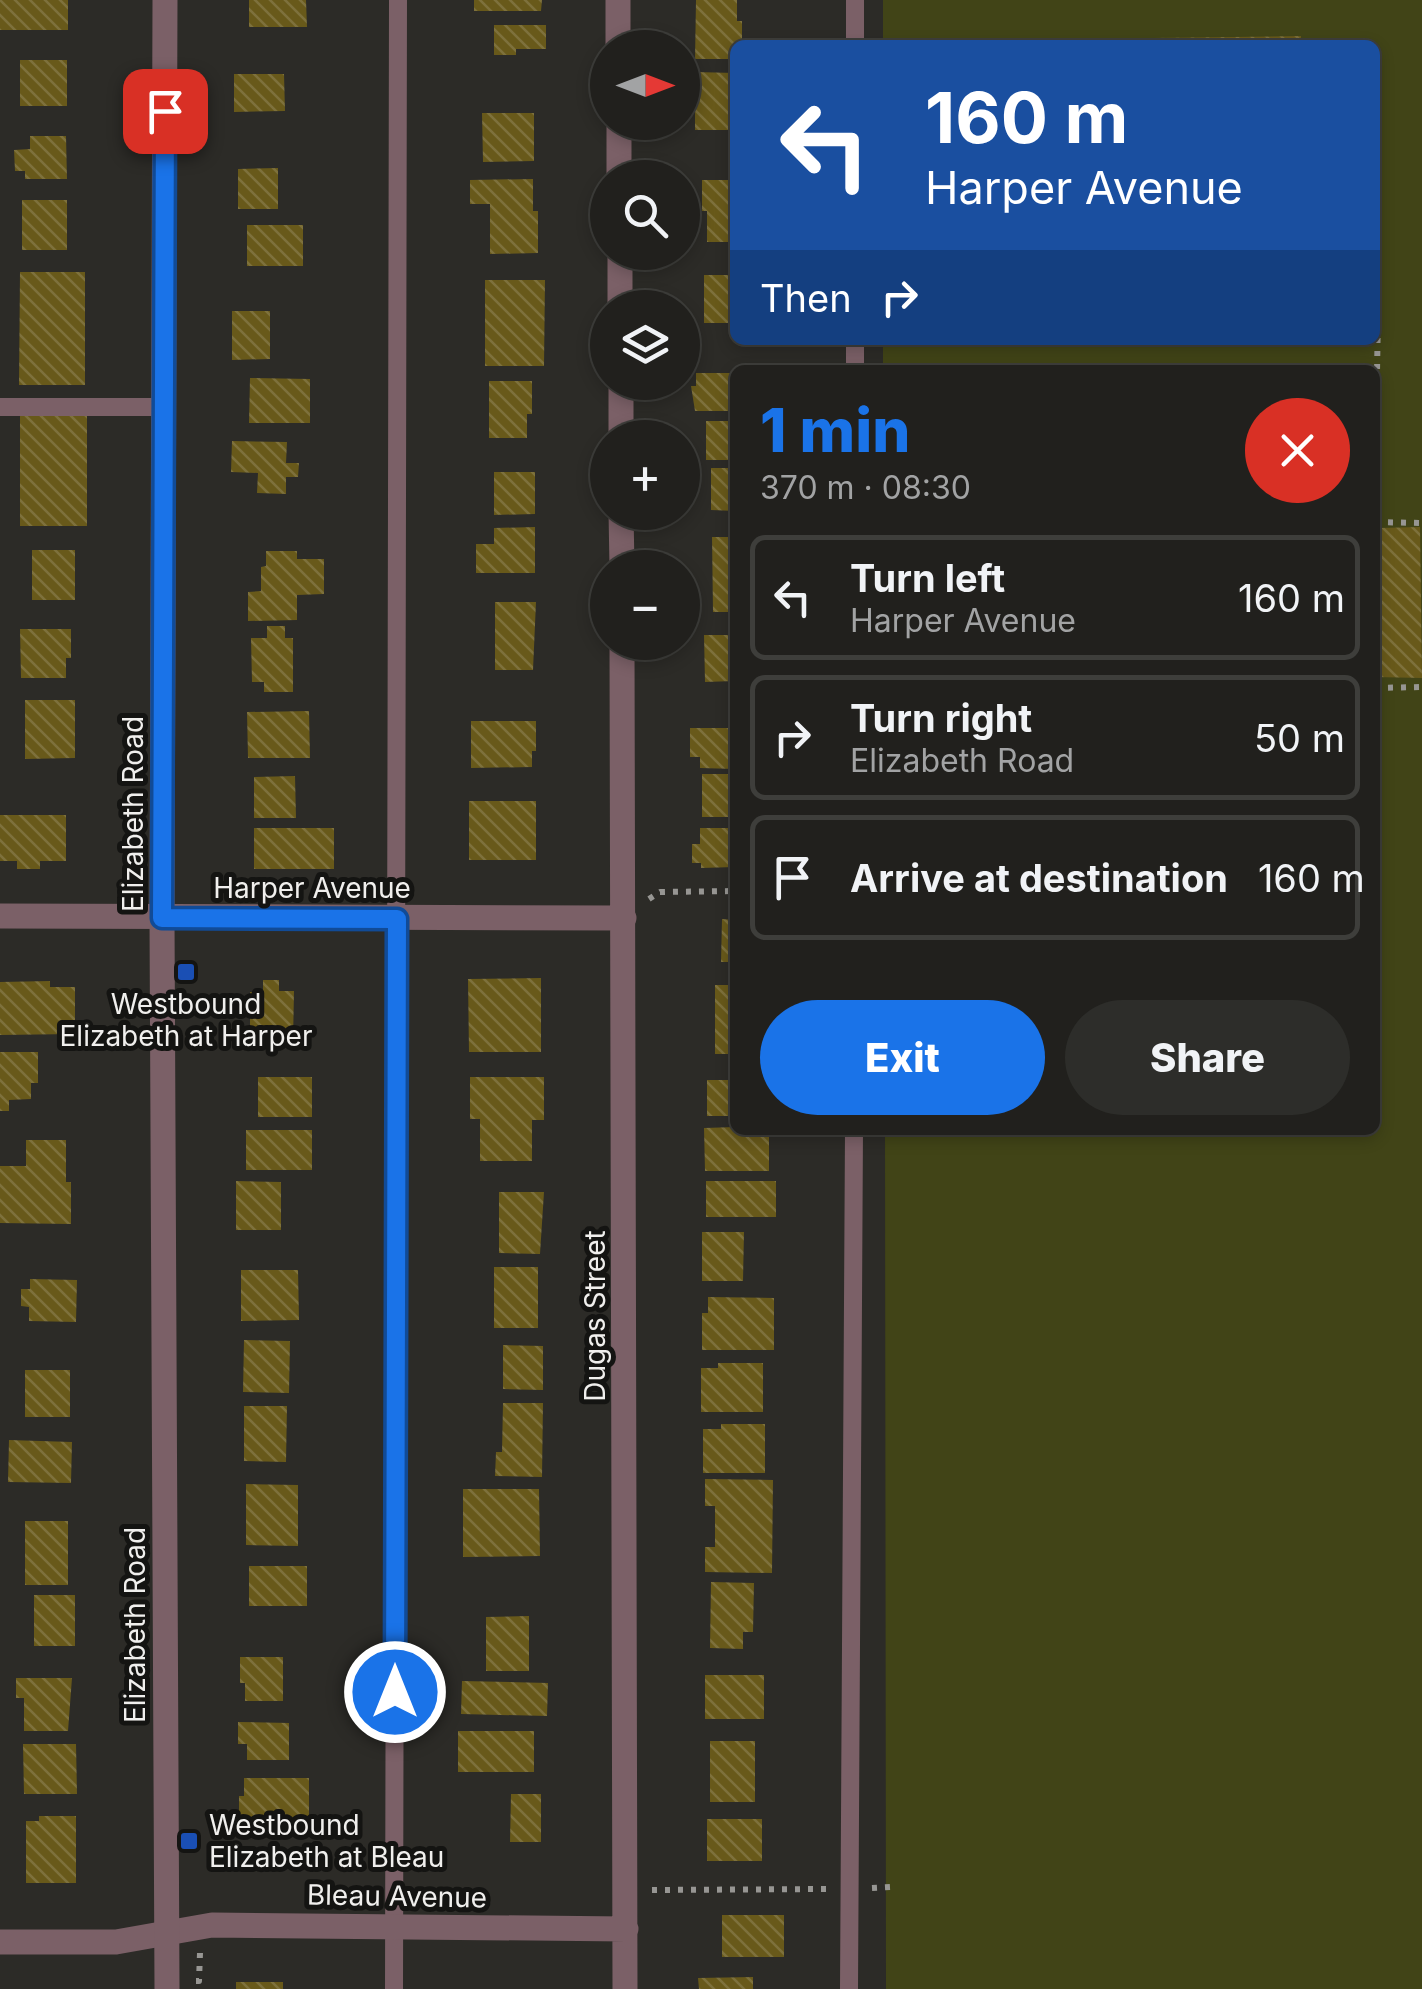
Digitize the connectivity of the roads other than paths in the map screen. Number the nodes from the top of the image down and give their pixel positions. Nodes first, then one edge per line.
1 (165, 0) edge
2 (398, 0) edge
3 (618, 0) edge
4 (856, 0) edge
5 (618, 30) edge
6 (856, 40) edge
7 (0, 407) edge
8 (164, 407) junction
9 (622, 660) edge
10 (0, 916) edge
11 (162, 918) junction
12 (624, 918) junction
13 (397, 919) junction
14 (854, 1135) edge
15 (394, 1924) junction
16 (626, 1929) junction
17 (167, 1931) junction
18 (0, 1942) edge
19 (167, 1989) edge
20 (394, 1989) edge
21 (625, 1989) edge
22 (849, 1989) edge

1 - 8 street, Elizabeth Road
2 - 13 lane
3 - 5 street
4 - 6 lane
7 - 8 lane
8 - 11 street, Elizabeth Road
9 - 12 street, Dugas Street
10 - 11 street, Harper Avenue
11 - 13 street, Harper Avenue
11 - 17 street, Elizabeth Road
12 - 13 street, Harper Avenue
12 - 16 street, Dugas Street
13 - 15 lane
14 - 22 lane
15 - 16 street, Bleau Avenue
15 - 17 street, Bleau Avenue
15 - 20 lane
16 - 21 street, Dugas Street
17 - 18 street, Bleau Avenue
17 - 19 street, Elizabeth Road

